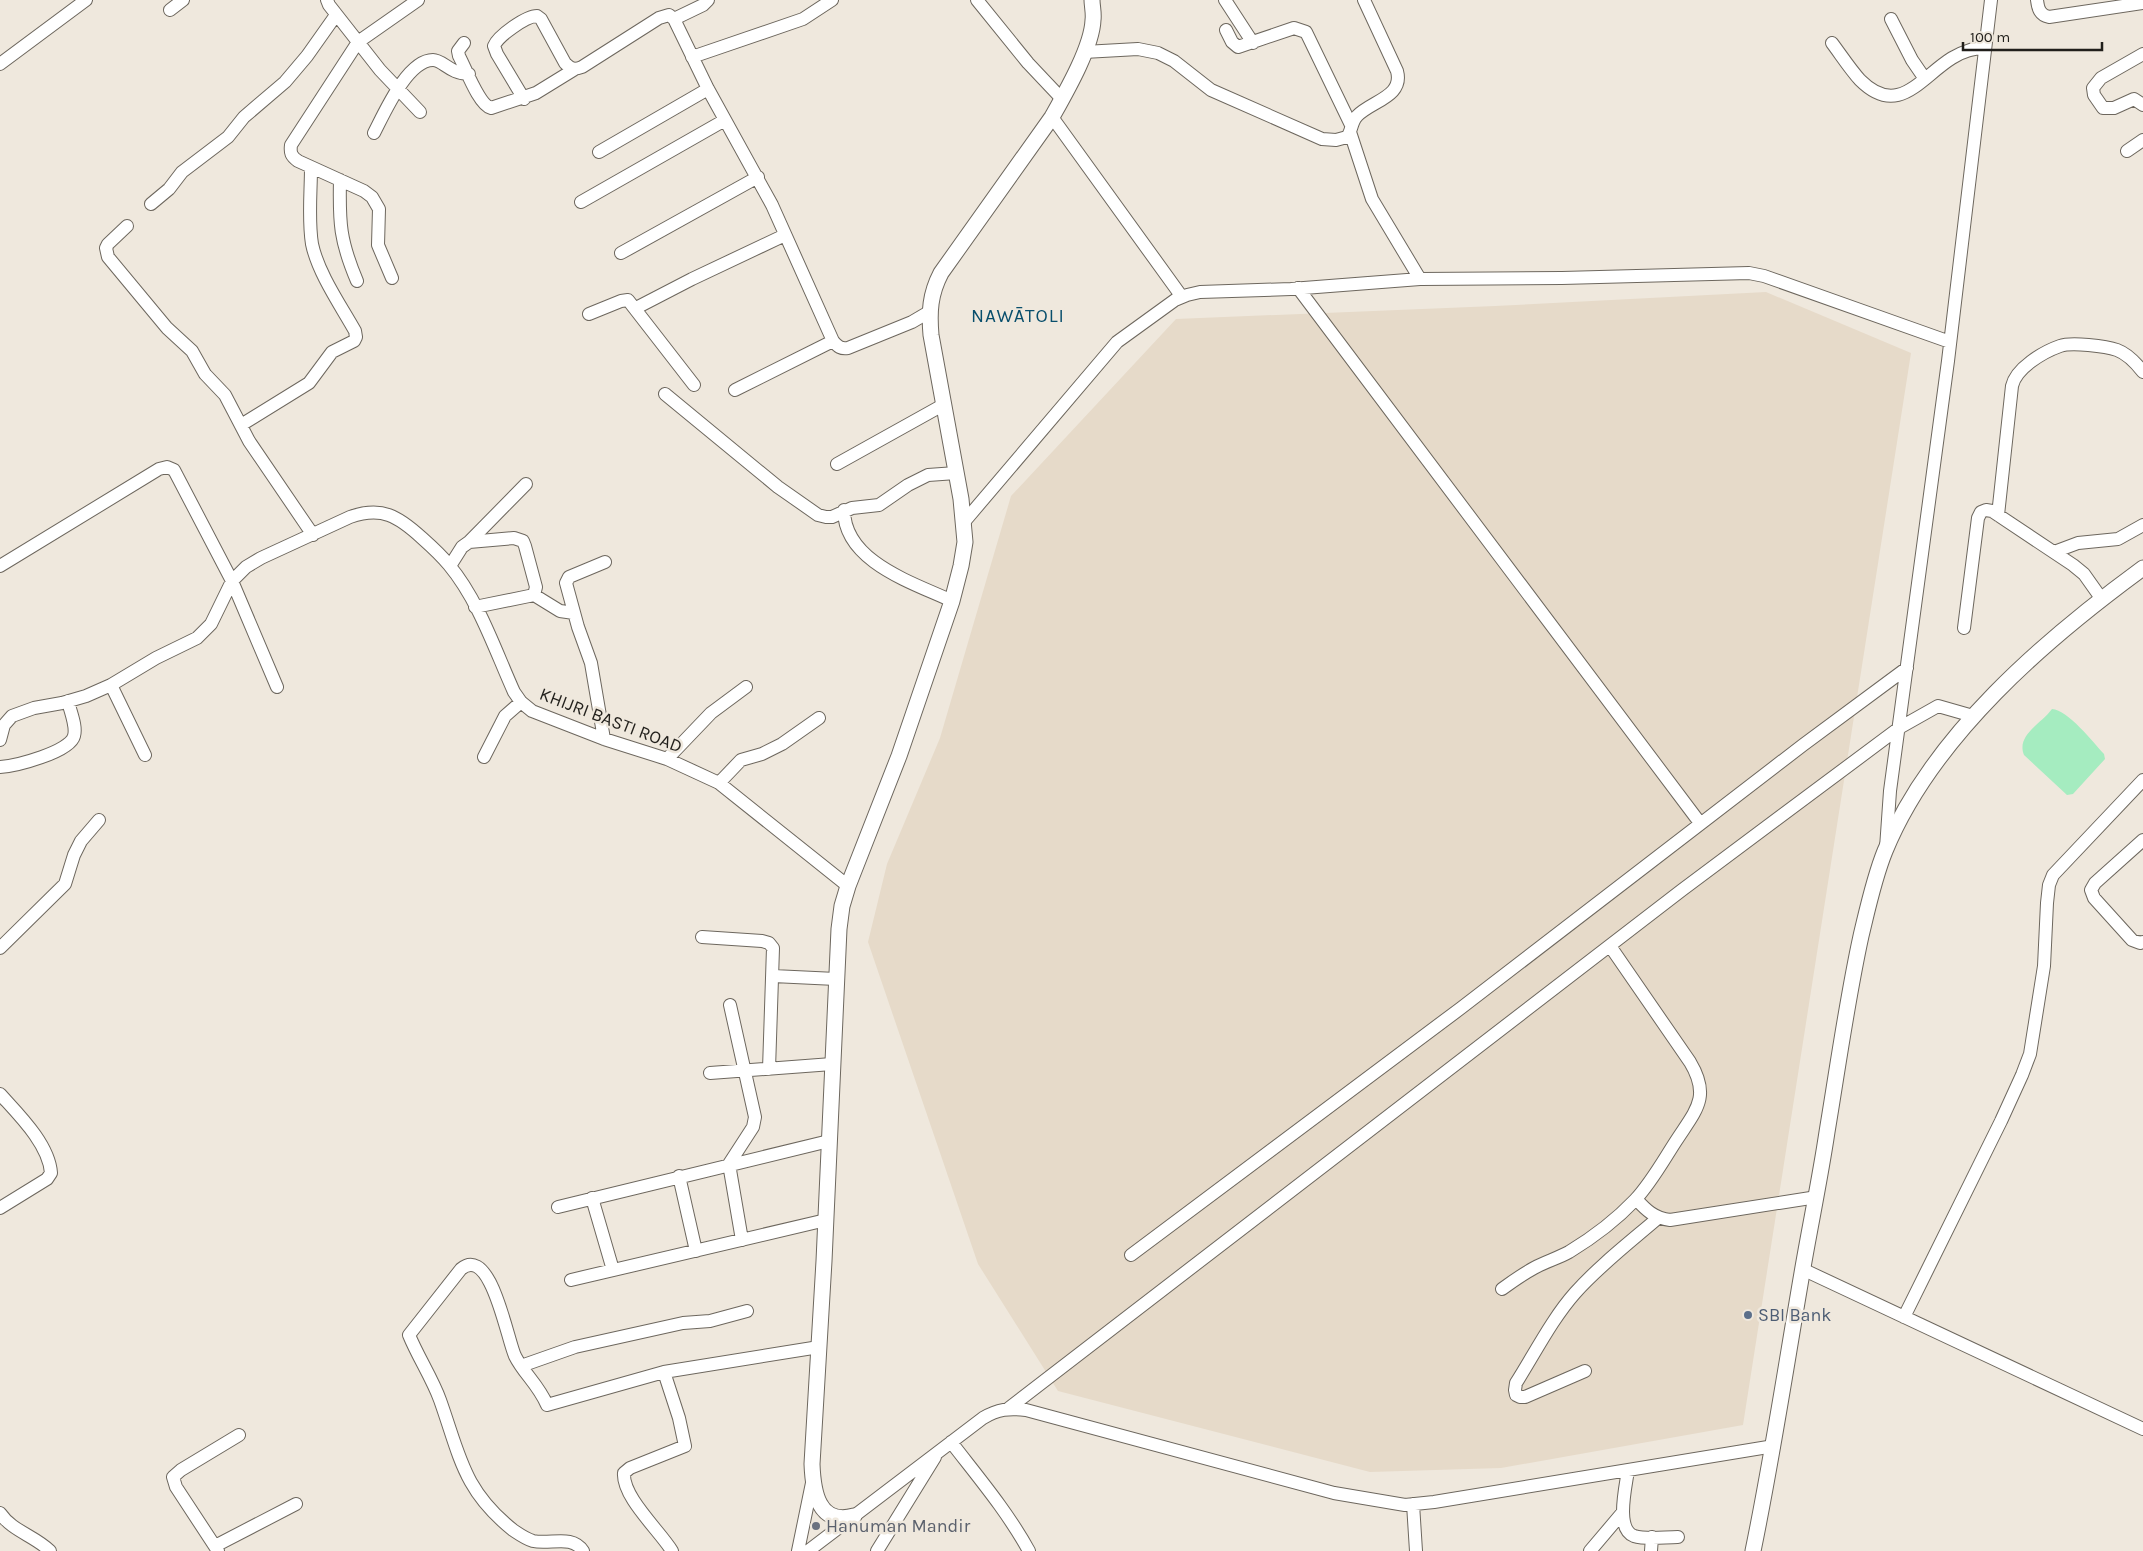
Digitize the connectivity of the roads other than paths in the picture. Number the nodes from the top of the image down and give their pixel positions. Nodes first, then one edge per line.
1 (86, 0) edge
2 (183, 0) edge
3 (327, 0) edge
4 (418, 0) edge
5 (708, 0) edge
6 (832, 0) edge
7 (977, 0) edge
8 (1092, 0) edge
9 (1225, 0) edge
10 (1364, 0) edge
11 (1991, 0) edge
12 (2037, 0) edge
13 (2143, 3) edge
14 (170, 10) dead end
15 (336, 15) junction
16 (674, 19) junction
17 (1891, 19) dead end
18 (1226, 30) dead end
19 (358, 42) junction
20 (464, 43) dead end
21 (1253, 43) junction
22 (1832, 43) dead end
23 (1985, 47) junction
24 (1084, 52) junction
25 (2143, 54) edge
26 (692, 57) junction
27 (0, 64) edge
28 (575, 69) junction
29 (469, 74) junction
30 (1925, 78) junction
31 (397, 88) junction
32 (708, 89) junction
33 (524, 99) junction
34 (1062, 100) junction
35 (2142, 101) edge
36 (420, 112) dead end
37 (1052, 117) junction
38 (725, 120) junction
39 (1351, 128) junction
40 (374, 133) dead end
41 (2143, 140) edge
42 (2127, 151) dead end
43 (599, 152) dead end
44 (311, 167) junction
45 (758, 177) junction
46 (340, 180) junction
47 (581, 202) dead end
48 (151, 204) dead end
49 (127, 226) dead end
50 (785, 235) junction
51 (621, 254) dead end
52 (392, 278) dead end
53 (1420, 279) junction
54 (357, 281) dead end
55 (1298, 288) junction
56 (1182, 297) junction
57 (636, 308) junction
58 (929, 312) junction
59 (588, 314) dead end
60 (833, 341) junction
61 (1950, 342) junction
62 (2143, 372) edge
63 (694, 385) dead end
64 (735, 390) dead end
65 (665, 394) dead end
66 (943, 405) junction
67 (241, 425) junction
68 (837, 464) dead end
69 (956, 473) junction
70 (526, 484) dead end
71 (844, 510) junction
72 (1998, 515) junction
73 (964, 522) junction
74 (2143, 525) edge
75 (313, 535) junction
76 (469, 542) junction
77 (2054, 552) junction
78 (606, 562) dead end
79 (0, 566) edge
80 (450, 566) junction
81 (2143, 568) edge
82 (232, 581) junction
83 (534, 595) junction
84 (2101, 598) junction
85 (952, 601) junction
86 (475, 607) junction
87 (574, 613) junction
88 (1964, 628) dead end
89 (1907, 668) junction
90 (111, 685) junction
91 (277, 687) dead end
92 (746, 687) dead end
93 (68, 701) junction
94 (521, 702) junction
95 (1973, 716) junction
96 (819, 718) dead end
97 (1899, 728) junction
98 (0, 733) edge
99 (604, 739) junction
100 (145, 755) dead end
101 (484, 756) dead end
102 (667, 759) junction
103 (0, 767) edge
104 (2143, 780) edge
105 (719, 783) junction
106 (99, 820) dead end
107 (1700, 823) junction
108 (2143, 840) edge
109 (1886, 850) junction
110 (848, 886) junction
111 (702, 937) dead end
112 (2143, 942) edge
113 (1610, 946) junction
114 (0, 948) edge
115 (773, 976) junction
116 (836, 979) junction
117 (730, 1005) dead end
118 (832, 1064) junction
119 (770, 1069) junction
120 (745, 1070) junction
121 (710, 1073) dead end
122 (2, 1099) edge
123 (829, 1141) junction
124 (729, 1164) junction
125 (679, 1176) junction
126 (1817, 1197) junction
127 (592, 1198) junction
128 (1636, 1199) junction
129 (558, 1207) dead end
130 (0, 1208) edge
131 (1658, 1218) junction
132 (826, 1220) junction
133 (742, 1240) junction
134 (696, 1250) junction
135 (1130, 1255) dead end
136 (613, 1270) junction
137 (1802, 1270) junction
138 (572, 1280) dead end
139 (1502, 1289) dead end
140 (747, 1311) dead end
141 (1904, 1317) junction
142 (819, 1347) junction
143 (521, 1366) junction
144 (1585, 1371) dead end
145 (664, 1372) junction
146 (1009, 1408) junction
147 (2143, 1429) edge
148 (239, 1435) dead end
149 (951, 1442) junction
150 (1774, 1446) junction
151 (938, 1452) junction
152 (1628, 1470) junction
153 (813, 1480) junction
154 (296, 1504) dead end
155 (1413, 1504) junction
156 (1623, 1512) junction
157 (0, 1513) edge
158 (854, 1516) junction
159 (1652, 1537) junction
160 (1678, 1537) dead end
161 (216, 1548) edge
162 (50, 1551) edge
163 (583, 1551) edge
164 (672, 1551) edge
165 (798, 1551) edge
166 (808, 1551) edge
167 (877, 1551) edge
168 (1028, 1551) edge
169 (1416, 1551) edge
170 (1590, 1551) edge
171 (1651, 1551) edge
172 (1753, 1551) edge

1 - 27 street
2 - 14 street
3 - 15 street
4 - 19 street
5 - 16 street
6 - 26 street
7 - 34 street
8 - 24 main road
9 - 21 street
10 - 39 street
11 - 23 street
12 - 13 street
15 - 19 street
15 - 48 street
16 - 26 street
16 - 28 street
17 - 30 street
18 - 21 street
19 - 31 street
19 - 44 street
20 - 29 street
21 - 39 street
22 - 30 street
23 - 30 street
23 - 61 street
24 - 34 main road
24 - 39 street
25 - 35 street
26 - 32 street
28 - 33 street
28 - 33 street
29 - 31 street
29 - 33 street
31 - 36 street
31 - 40 street
32 - 38 street
32 - 43 street
34 - 37 main road
37 - 56 street
37 - 58 main road
38 - 45 street
38 - 47 street
39 - 53 street
41 - 42 street
44 - 46 street
44 - 67 street
45 - 50 street
45 - 51 street
46 - 52 street
46 - 54 street
49 - 67 street
50 - 57 street
50 - 60 street
53 - 55 street
53 - 61 street
55 - 56 street
55 - 107 street
56 - 73 street
57 - 59 street
57 - 63 street
58 - 60 street
58 - 66 main road
60 - 64 street
61 - 89 street
62 - 72 street
65 - 71 street
66 - 68 street
66 - 69 main road
67 - 75 street
69 - 71 street
69 - 73 main road
70 - 76 street
71 - 85 street
72 - 77 street
72 - 88 street
73 - 85 main road
74 - 77 street
75 - 80 street, KHIJRI BASTI ROAD
75 - 82 street, KHIJRI BASTI ROAD
76 - 80 street
76 - 83 street
77 - 84 street
78 - 87 street
79 - 82 street
80 - 86 street, KHIJRI BASTI ROAD
81 - 84 main road
82 - 90 street, KHIJRI BASTI ROAD
82 - 91 street
83 - 86 street
83 - 87 street
84 - 95 main road
85 - 110 main road
86 - 94 street, KHIJRI BASTI ROAD
87 - 99 street
89 - 97 street
89 - 107 street
90 - 93 street, KHIJRI BASTI ROAD
90 - 100 street
92 - 102 street
93 - 98 street, KHIJRI BASTI ROAD
93 - 103 street
94 - 99 street, KHIJRI BASTI ROAD
94 - 101 street
95 - 97 street
95 - 109 main road
96 - 105 street
97 - 109 street
97 - 113 street
99 - 102 street, KHIJRI BASTI ROAD
102 - 105 street, KHIJRI BASTI ROAD
104 - 141 street
105 - 110 street, KHIJRI BASTI ROAD
106 - 114 street
107 - 135 street
108 - 112 street
109 - 126 main road
110 - 116 main road
111 - 115 street
113 - 128 street
113 - 146 street
115 - 116 street
115 - 119 street
116 - 118 main road
117 - 120 street
118 - 119 street
118 - 123 main road
119 - 120 street
120 - 121 street
120 - 124 street
122 - 130 street
123 - 124 street
123 - 132 main road
124 - 125 street
124 - 133 street
125 - 127 street
125 - 134 street
126 - 131 street
126 - 137 main road
127 - 129 street
127 - 136 street
128 - 131 street
128 - 139 street
131 - 144 street
132 - 133 street
132 - 142 main road
133 - 134 street
134 - 136 street
136 - 138 street
137 - 141 street
137 - 150 main road
140 - 143 street
141 - 147 street
142 - 145 street
142 - 153 main road
143 - 145 street
143 - 163 street
145 - 164 street
146 - 149 street
146 - 155 street
148 - 161 street
149 - 151 street
149 - 168 street
150 - 152 street
150 - 172 main road
151 - 158 street
151 - 167 street
152 - 155 street
152 - 156 street
153 - 158 main road
153 - 165 street
154 - 161 street
155 - 169 street
156 - 159 street
156 - 170 street
157 - 162 street
158 - 166 street
159 - 160 street
159 - 171 street

